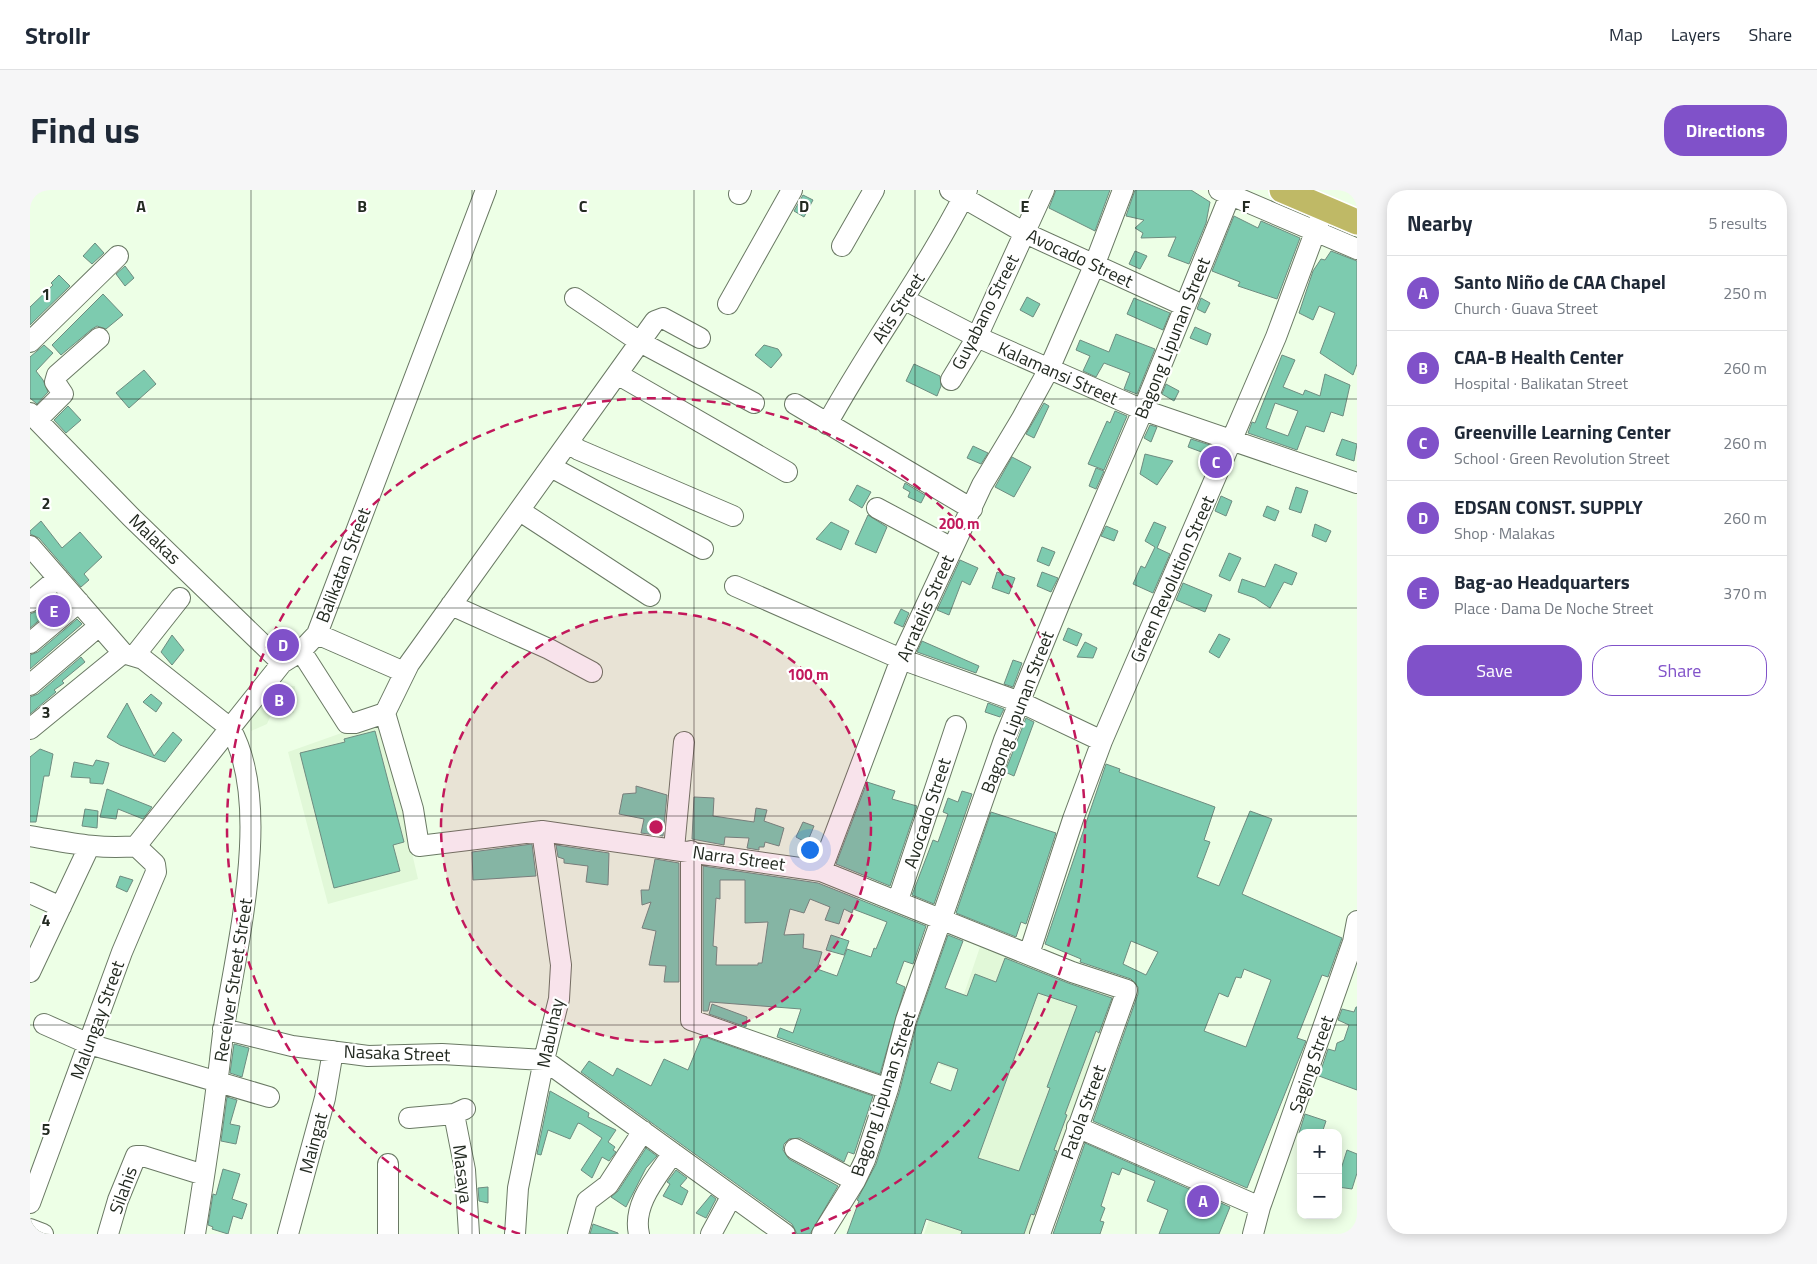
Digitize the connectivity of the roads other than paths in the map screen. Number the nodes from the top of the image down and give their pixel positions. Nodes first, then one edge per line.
1 (486, 190) edge
2 (792, 190) edge
3 (874, 190) edge
4 (1044, 190) edge
5 (1123, 190) edge
6 (1282, 190) edge
7 (960, 192) edge
8 (1225, 192) edge
9 (1324, 208) junction
10 (1357, 222) edge
11 (1315, 232) junction
12 (1025, 233) junction
13 (842, 246) dead end
14 (1357, 249) edge
15 (118, 256) dead end
16 (1094, 266) junction
17 (575, 298) dead end
18 (905, 300) junction
19 (728, 304) dead end
20 (1185, 306) junction
21 (977, 337) junction
22 (99, 338) dead end
23 (700, 338) dead end
24 (30, 342) edge
25 (640, 342) junction
26 (1049, 369) junction
27 (617, 374) junction
28 (951, 380) dead end
29 (754, 403) dead end
30 (795, 404) dead end
31 (1143, 410) junction
32 (33, 416) edge
33 (827, 424) junction
34 (1233, 440) junction
35 (568, 442) junction
36 (551, 467) junction
37 (787, 472) dead end
38 (1357, 483) edge
39 (877, 508) dead end
40 (972, 509) junction
41 (520, 511) junction
42 (733, 516) dead end
43 (30, 546) edge
44 (703, 548) dead end
45 (952, 548) junction
46 (58, 578) junction
47 (735, 586) dead end
48 (650, 596) dead end
49 (180, 598) dead end
50 (30, 602) edge
51 (79, 602) junction
52 (451, 605) junction
53 (99, 626) junction
54 (317, 634) junction
55 (30, 642) edge
56 (301, 651) junction
57 (129, 654) junction
58 (901, 660) junction
59 (282, 663) junction
60 (404, 672) junction
61 (592, 672) dead end
62 (30, 685) edge
63 (1020, 702) junction
64 (385, 713) junction
65 (956, 726) dead end
66 (230, 728) junction
67 (30, 729) edge
68 (1102, 741) junction
69 (684, 742) dead end
70 (542, 831) junction
71 (30, 836) edge
72 (89, 846) junction
73 (136, 846) junction
74 (682, 850) junction
75 (821, 871) junction
76 (30, 894) edge
77 (898, 900) junction
78 (61, 907) junction
79 (941, 920) junction
80 (1357, 921) edge
81 (1029, 954) junction
82 (32, 963) edge
83 (1127, 990) joint
84 (44, 1024) dead end
85 (223, 1029) junction
86 (88, 1044) junction
87 (333, 1051) junction
88 (544, 1060) junction
89 (218, 1082) junction
90 (888, 1089) junction
91 (269, 1097) dead end
92 (409, 1118) dead end
93 (1077, 1127) junction
94 (644, 1131) junction
95 (795, 1148) dead end
96 (673, 1153) junction
97 (388, 1164) dead end
98 (204, 1175) junction
99 (855, 1182) junction
100 (731, 1197) junction
101 (30, 1203) edge
102 (1260, 1207) junction
103 (30, 1229) edge
104 (42, 1234) edge
105 (108, 1234) edge
106 (195, 1234) edge
107 (288, 1234) edge
108 (388, 1234) edge
109 (469, 1234) edge
110 (515, 1234) edge
111 (578, 1234) edge
112 (639, 1234) edge
113 (711, 1234) edge
114 (785, 1234) edge
115 (822, 1234) edge
116 (1040, 1234) edge
117 (1253, 1234) edge

1 - 54 street, Balikatan Street
2 - 19 street
3 - 13 street
4 - 12 street, Guyabano Street
5 - 16 street, Arratelis Street
6 - 9 main road
7 - 12 street, Avocado Street
7 - 18 street, Atis Street
8 - 11 street
8 - 20 street, Bagong Lipunan Street
9 - 10 main road
9 - 11 street, Green Revolution Street
11 - 14 street
11 - 34 street, Green Revolution Street
12 - 16 street, Avocado Street
12 - 21 street, Guyabano Street
15 - 24 street
16 - 20 street, Avocado Street
16 - 26 street, Arratelis Street
17 - 25 street
18 - 21 street, Kalamansi Street
18 - 33 street, Atis Street
20 - 31 street, Bagong Lipunan Street
21 - 26 street, Kalamansi Street
21 - 28 street, Guyabano Street
22 - 32 street
23 - 25 street
25 - 27 street
25 - 29 street
26 - 31 street, Kalamansi Street
26 - 40 street, Arratelis Street
27 - 35 street
27 - 37 street
30 - 33 street
31 - 34 street, Kalamansi Street
31 - 63 street, Bagong Lipunan Street
32 - 59 street, Malakas
33 - 40 street
34 - 38 street, Kalamansi Street
34 - 68 street, Green Revolution Street
35 - 36 street
35 - 42 street
36 - 41 street
36 - 44 street
39 - 45 street
40 - 45 street, Arratelis Street
41 - 48 street
41 - 52 street
43 - 46 street
45 - 58 street, Arratelis Street
46 - 50 street
46 - 51 street
47 - 58 street
49 - 57 street
51 - 53 street
51 - 55 street
52 - 60 street
52 - 61 street
53 - 57 street
53 - 62 street
54 - 56 street, Balikatan Street
54 - 60 street
56 - 59 street, Balikatan Street
56 - 64 street
57 - 66 street
57 - 67 street
58 - 63 street
58 - 75 street, Arratelis Street
59 - 66 street, Balikatan Street
60 - 64 street
63 - 68 street
63 - 79 street, Bagong Lipunan Street
64 - 70 street, Narra Street
65 - 77 street, Avocado Street
66 - 73 street, Balikatan Street
66 - 85 street, Receiver Street Street
68 - 81 street, Green Revolution Street
69 - 74 street
70 - 74 street, Narra Street
70 - 88 street, Mabuhay
71 - 72 street
72 - 73 street
72 - 78 street
73 - 86 street, Malungay Street
74 - 75 street, Narra Street
74 - 90 street
75 - 77 street, Narra Street
76 - 78 street
77 - 79 street, Narra Street
78 - 82 street
79 - 81 street, Narra Street
79 - 90 street, Bagong Lipunan Street
80 - 102 street, Saging Street
81 - 83 street, Narra Street
83 - 93 street, Patola Street
84 - 86 street
85 - 87 street, Nasaka Street
85 - 89 street, Receiver Street Street
86 - 89 street
86 - 101 street, Malungay Street
87 - 88 street, Nasaka Street
87 - 107 street, Maingat
88 - 94 street
88 - 110 street, Mabuhay
89 - 91 street
89 - 98 street, Receiver Street Street
90 - 99 street, Bagong Lipunan Street
92 - 109 street, Masaya
93 - 102 street
93 - 116 street, Patola Street
94 - 96 street
94 - 111 street
95 - 99 street
96 - 100 street
96 - 112 street
97 - 108 street
98 - 105 street, Silahis
98 - 106 street, Receiver Street Street
99 - 115 street, Bagong Lipunan Street
100 - 113 street
100 - 114 street
102 - 117 street, Saging Street
103 - 104 street

